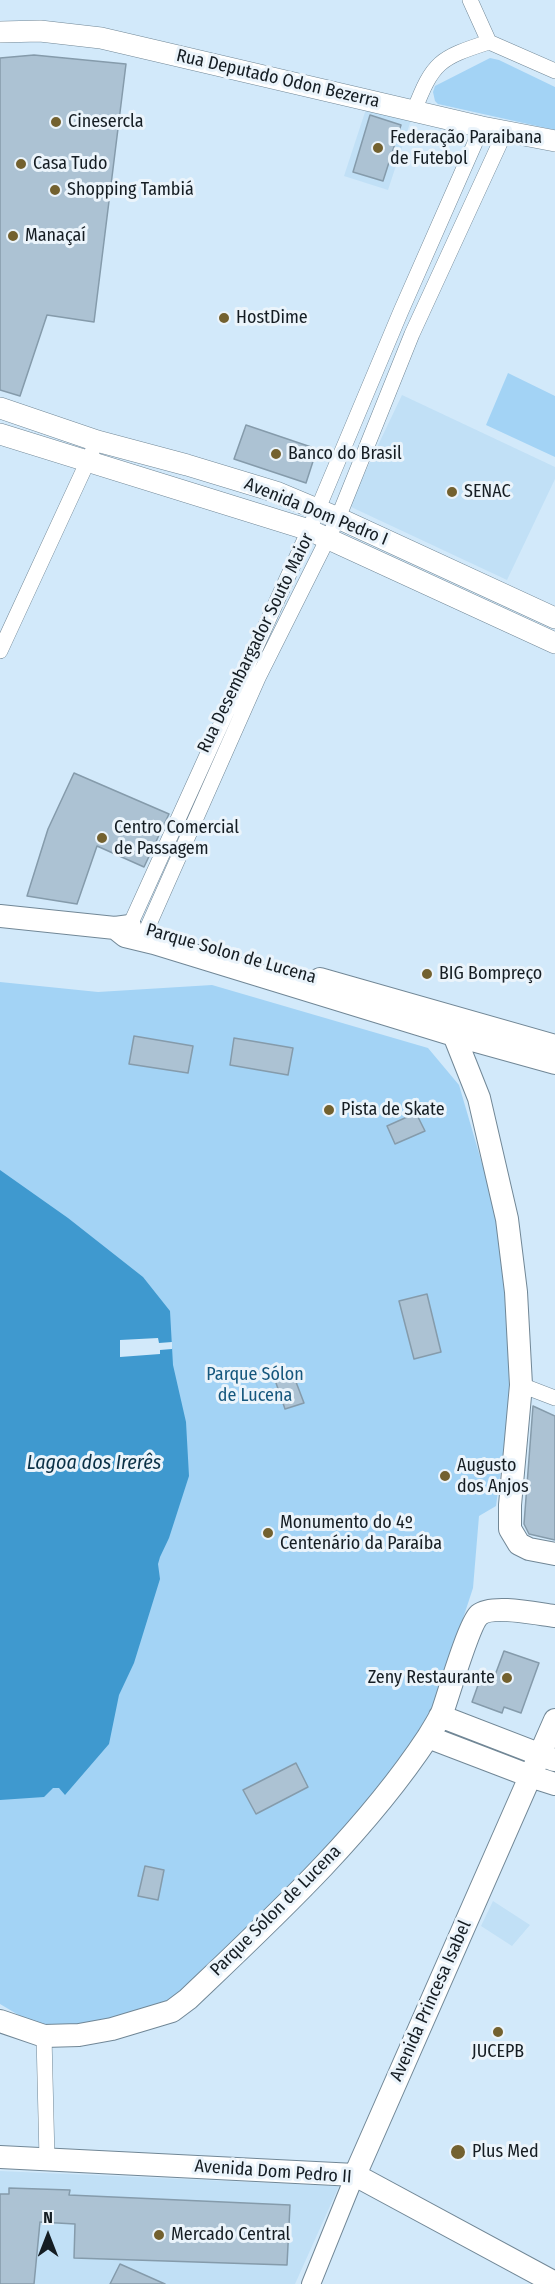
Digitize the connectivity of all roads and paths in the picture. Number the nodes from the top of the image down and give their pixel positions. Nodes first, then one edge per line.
1 (470, 0) edge
2 (0, 32) edge
3 (489, 42) junction
4 (555, 71) edge
5 (414, 111) junction
6 (482, 127) junction
7 (505, 132) junction
8 (555, 141) edge
9 (0, 408) edge
10 (0, 434) edge
11 (97, 441) junction
12 (87, 462) junction
13 (318, 510) junction
14 (338, 518) junction
15 (309, 530) junction
16 (329, 538) junction
17 (555, 618) edge
18 (555, 643) edge
19 (0, 651) edge
20 (252, 675) junction
21 (0, 916) edge
22 (131, 932) junction
23 (456, 1027) junction
24 (555, 1046) edge
25 (555, 1063) edge
26 (521, 1385) junction
27 (555, 1398) edge
28 (555, 1554) edge
29 (555, 1616) edge
30 (440, 1716) junction
31 (555, 1720) edge
32 (428, 1737) junction
33 (548, 1758) edge
34 (530, 1776) junction
35 (555, 1784) edge
36 (0, 2021) edge
37 (44, 2036) junction
38 (0, 2157) edge
39 (48, 2158) junction
40 (355, 2175) junction
41 (555, 2283) edge
42 (311, 2284) edge

1 - 3 street
2 - 5 main road, Rua Deputado Odon Bezerra
3 - 4 street
3 - 5 street
5 - 6 main road, Rua Deputado Odon Bezerra
6 - 7 main road, Rua Deputado Odon Bezerra
6 - 13 street, Rua Desembargador Souto Maior
7 - 8 main road, Rua Deputado Odon Bezerra
7 - 14 street, Rua Desembargador Souto Maior
9 - 11 main road, Avenida Dom Pedro I
10 - 12 main road, Avenida Dom Pedro I
11 - 12 street
11 - 13 main road, Avenida Dom Pedro I
12 - 15 main road, Avenida Dom Pedro I
12 - 19 street
13 - 14 main road, Avenida Dom Pedro I
13 - 15 street, Rua Desembargador Souto Maior
14 - 16 street, Rua Desembargador Souto Maior
14 - 17 main road, Avenida Dom Pedro I
15 - 16 main road, Avenida Dom Pedro I
15 - 20 street, Rua Desembargador Souto Maior
16 - 18 main road, Avenida Dom Pedro I
16 - 20 street, Rua Desembargador Souto Maior
20 - 22 street, Rua Desembargador Souto Maior
21 - 22 main road
22 - 23 main road
23 - 24 main road
23 - 25 main road
23 - 26 main road
26 - 27 street
26 - 28 main road
29 - 30 main road, Parque Sólon de Lucena
30 - 32 main road, Parque Sólon de Lucena
30 - 33 main road
31 - 33 main road, Avenida Princesa Isabel
32 - 34 main road
32 - 37 main road, Parque Sólon de Lucena
33 - 34 main road, Avenida Princesa Isabel
34 - 35 main road
34 - 40 main road, Avenida Princesa Isabel
36 - 37 main road, Parque Sólon de Lucena
37 - 39 street
38 - 39 main road, Avenida Dom Pedro II
39 - 40 main road, Avenida Dom Pedro II
40 - 41 main road, Avenida Dom Pedro II
40 - 42 street, Avenida Princesa Isabel

